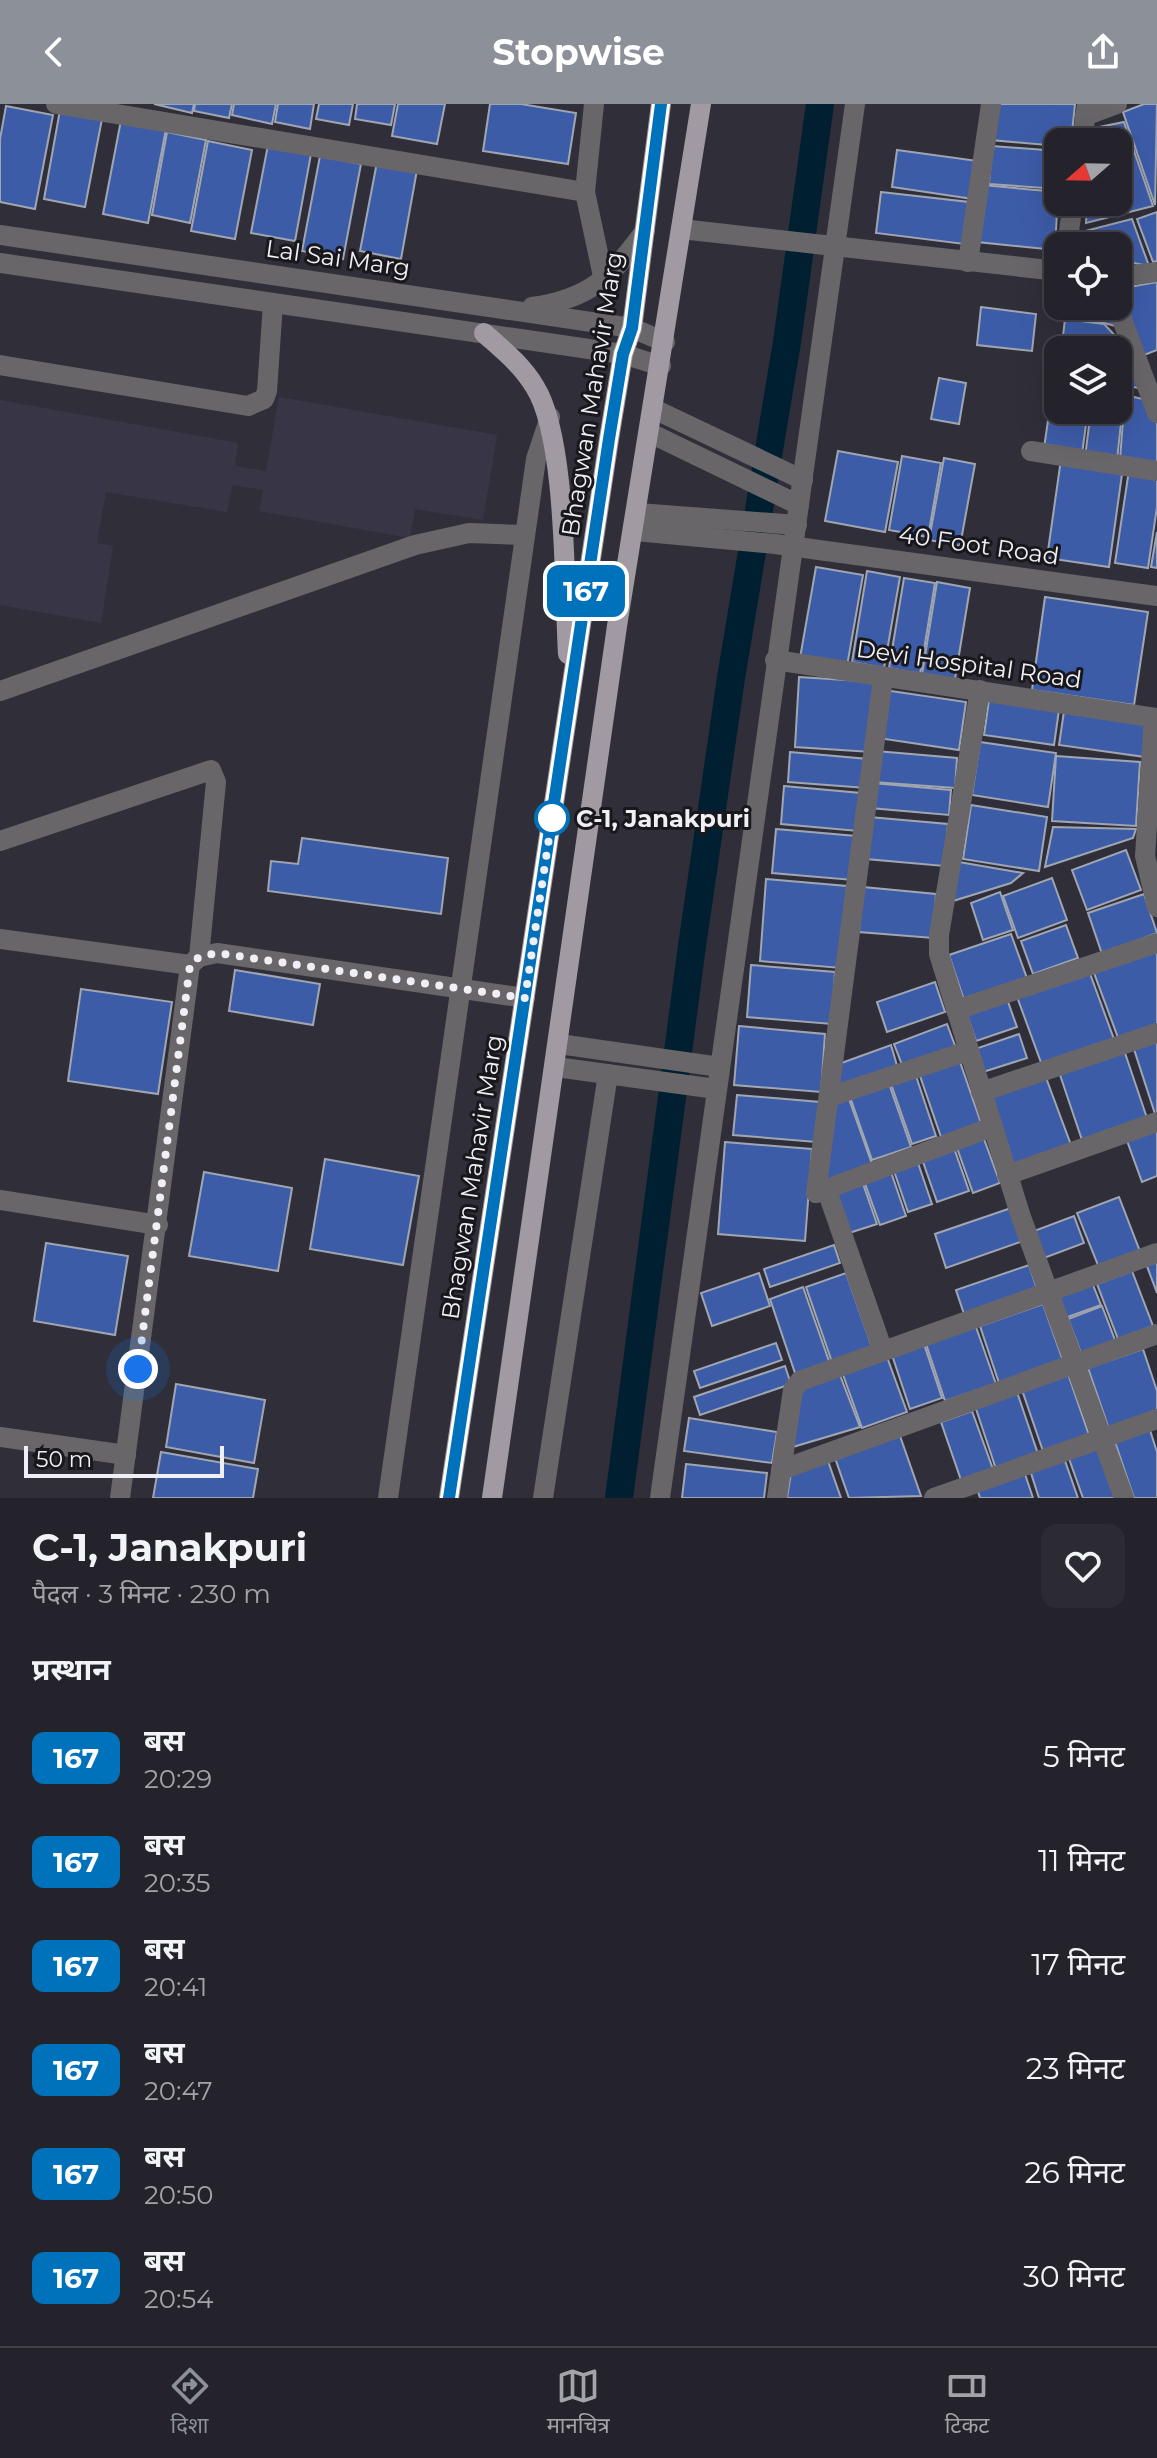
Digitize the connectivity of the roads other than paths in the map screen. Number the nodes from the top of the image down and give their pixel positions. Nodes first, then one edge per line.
1 (56, 104) edge
2 (594, 104) edge
3 (661, 104) edge
4 (701, 104) edge
5 (855, 104) edge
6 (991, 104) edge
7 (1117, 104) edge
8 (1086, 110) edge
9 (585, 192) junction
10 (681, 229) junction
11 (645, 231) junction
12 (0, 235) edge
13 (826, 243) junction
14 (968, 262) junction
15 (0, 263) edge
16 (1044, 270) edge
17 (1157, 272) edge
18 (1132, 275) edge
19 (604, 281) junction
20 (273, 303) junction
21 (508, 310) junction
22 (1122, 320) edge
23 (632, 328) junction
24 (484, 333) junction
25 (665, 342) junction
26 (623, 354) junction
27 (0, 365) edge
28 (661, 366) junction
29 (654, 409) junction
30 (1157, 413) edge
31 (550, 417) junction
32 (650, 433) junction
33 (1031, 451) dead end
34 (1157, 471) edge
35 (794, 476) junction
36 (636, 522) junction
37 (787, 524) junction
38 (525, 535) junction
39 (1157, 596) edge
40 (775, 660) junction
41 (883, 678) junction
42 (980, 690) junction
43 (0, 691) edge
44 (571, 694) junction
45 (1156, 718) edge
46 (0, 841) edge
47 (1157, 907) edge
48 (0, 939) edge
49 (1157, 943) edge
50 (194, 961) junction
51 (463, 989) junction
52 (525, 998) junction
53 (956, 1010) junction
54 (1157, 1033) edge
55 (559, 1044) junction
56 (968, 1051) junction
57 (556, 1067) junction
58 (720, 1067) junction
59 (616, 1076) junction
60 (716, 1089) junction
61 (981, 1092) junction
62 (829, 1097) junction
63 (1157, 1122) edge
64 (992, 1127) junction
65 (1007, 1175) junction
66 (826, 1188) junction
67 (0, 1200) edge
68 (158, 1225) junction
69 (1157, 1253) edge
70 (1048, 1292) junction
71 (1157, 1334) edge
72 (883, 1351) junction
73 (1075, 1363) junction
74 (1157, 1419) edge
75 (0, 1437) edge
76 (1103, 1439) junction
77 (126, 1455) junction
78 (781, 1470) junction
79 (120, 1498) edge
80 (388, 1498) edge
81 (449, 1498) edge
82 (492, 1498) edge
83 (543, 1498) edge
84 (660, 1498) edge
85 (777, 1498) edge
86 (934, 1498) edge
87 (1124, 1498) edge

1 - 9 street
2 - 9 street
3 - 11 main road, Bhagwan Mahavir Marg
4 - 10 main road
5 - 13 street
6 - 14 street
7 - 8 street
9 - 19 street
10 - 13 street
10 - 25 main road
11 - 19 street
11 - 23 main road, Bhagwan Mahavir Marg
12 - 21 street, Lal Sai Marg
13 - 14 street
13 - 35 street
14 - 16 street
15 - 20 street
17 - 18 street
19 - 21 street
20 - 24 street
20 - 27 street
21 - 23 street, Lal Sai Marg
22 - 30 street
23 - 25 street, Lal Sai Marg
23 - 26 main road, Bhagwan Mahavir Marg
24 - 26 street
24 - 31 main road
25 - 28 main road
26 - 28 street
26 - 44 main road, Bhagwan Mahavir Marg
28 - 29 main road
29 - 32 main road
29 - 35 street
31 - 38 street
31 - 44 main road
32 - 36 main road
32 - 37 street
33 - 34 street
35 - 37 street
36 - 37 street, 40 Foot Road
36 - 55 main road
37 - 39 street, 40 Foot Road
37 - 40 street
38 - 43 street
38 - 51 street
40 - 41 street, Devi Hospital Road
40 - 58 street
41 - 42 street, Devi Hospital Road
41 - 62 street
42 - 45 street, Devi Hospital Road
42 - 53 street
44 - 52 main road, Bhagwan Mahavir Marg
45 - 47 street
46 - 50 street
48 - 50 street
49 - 53 street
50 - 51 street
50 - 68 street
51 - 52 street
51 - 80 street
52 - 81 main road, Bhagwan Mahavir Marg
53 - 56 street
54 - 61 street
55 - 57 main road
55 - 58 street
56 - 61 street
56 - 62 street
57 - 59 street
57 - 82 main road
58 - 60 street
59 - 60 street
59 - 83 street
60 - 84 street
61 - 64 street
62 - 66 street
63 - 65 street
64 - 65 street
64 - 66 street
65 - 70 street
66 - 72 street
67 - 68 street
68 - 77 street
69 - 70 street
70 - 72 street
70 - 73 street
71 - 73 street
72 - 78 street
73 - 76 street
73 - 78 street
74 - 76 street
75 - 77 street
76 - 86 street
76 - 87 street
77 - 79 street
78 - 85 street

